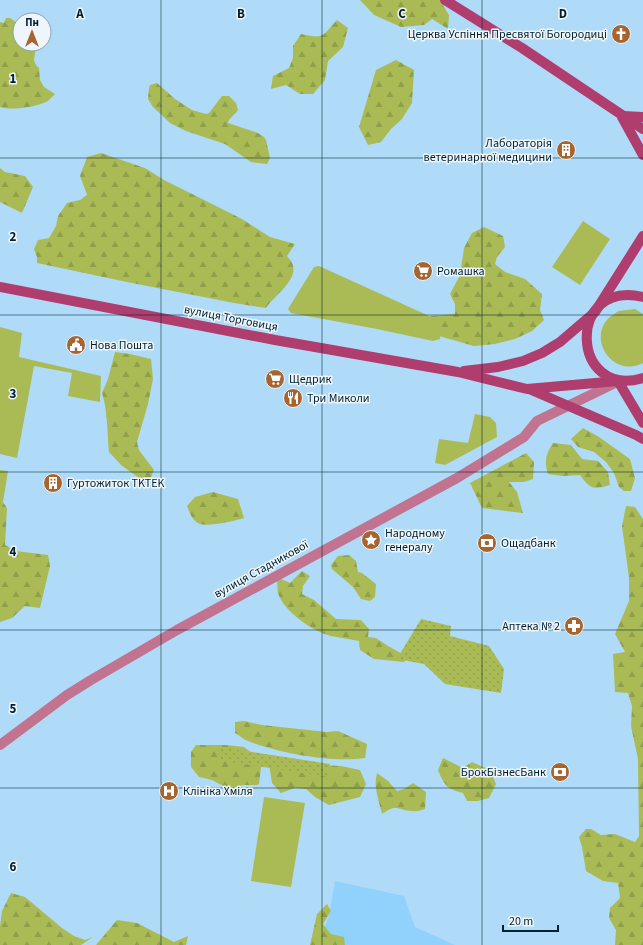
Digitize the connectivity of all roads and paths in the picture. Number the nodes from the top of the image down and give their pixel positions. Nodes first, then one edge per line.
1 (445, 0) edge
2 (621, 116) junction
3 (643, 117) edge
4 (643, 129) edge
5 (643, 155) edge
6 (643, 236) edge
7 (0, 287) edge
8 (643, 297) edge
9 (595, 312) junction
10 (458, 372) junction
11 (643, 378) edge
12 (618, 381) junction
13 (527, 389) junction
14 (568, 406) junction
15 (643, 423) edge
16 (643, 439) edge
17 (0, 745) edge

1 - 2 main road
2 - 3 main road
2 - 4 main road
2 - 5 main road
6 - 9 main road
7 - 10 main road, вулиця Торговиця
8 - 9 main road, вулиця Торговиця
9 - 10 main road, вулиця Торговиця
9 - 12 main road
10 - 13 main road, вулиця Торговиця
11 - 12 main road, вулиця Торговиця
12 - 13 main road, вулиця Торговиця
12 - 14 street
12 - 15 main road
13 - 14 main road
14 - 16 main road
14 - 17 street, вулиця Стадникової

